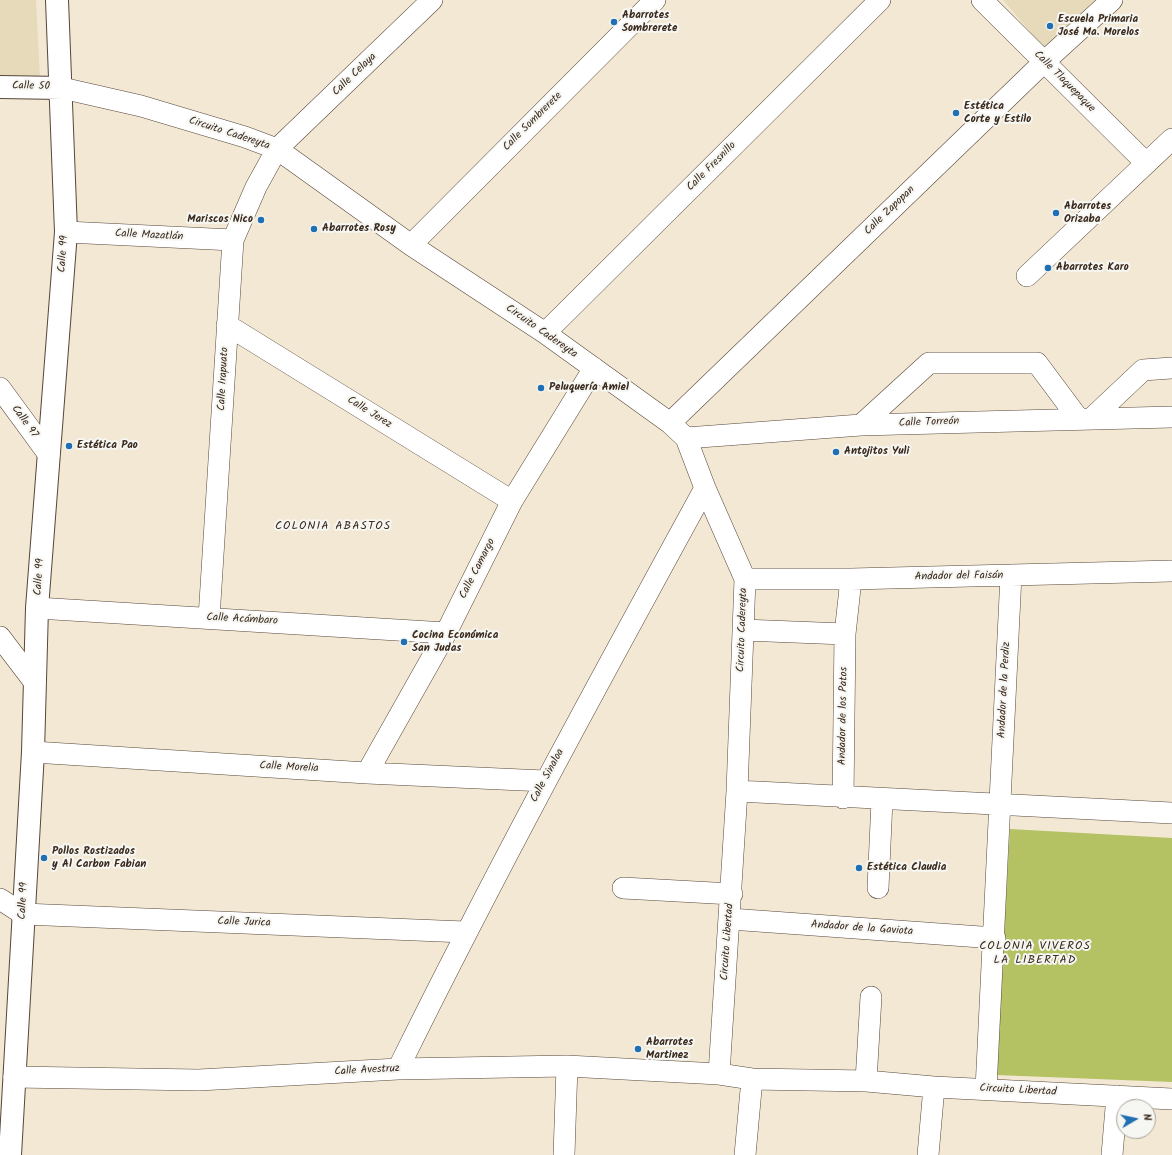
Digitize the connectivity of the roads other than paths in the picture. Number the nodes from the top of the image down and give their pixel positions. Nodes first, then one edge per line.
1 (57, 0) edge
2 (432, 0) edge
3 (655, 0) edge
4 (880, 0) edge
5 (982, 0) edge
6 (1112, 0) edge
7 (1044, 62) junction
8 (0, 87) edge
9 (62, 88) junction
10 (1172, 139) edge
11 (277, 149) junction
12 (1146, 163) junction
13 (66, 232) junction
14 (233, 240) junction
15 (411, 245) junction
16 (1027, 276) dead end
17 (227, 325) junction
18 (545, 333) junction
19 (594, 368) junction
20 (1172, 368) edge
21 (0, 388) edge
22 (1172, 416) edge
23 (1084, 419) junction
24 (670, 423) junction
25 (861, 425) junction
26 (686, 438) junction
27 (49, 455) junction
28 (705, 488) junction
29 (512, 501) junction
30 (1172, 571) edge
31 (1011, 575) junction
32 (745, 579) junction
33 (851, 579) junction
34 (38, 608) junction
35 (209, 618) junction
36 (743, 630) junction
37 (446, 632) junction
38 (846, 634) junction
39 (0, 637) edge
40 (35, 683) junction
41 (33, 752) junction
42 (366, 773) junction
43 (544, 781) junction
44 (738, 791) junction
45 (843, 798) junction
46 (882, 800) junction
47 (999, 805) junction
48 (1172, 813) edge
49 (623, 888) dead end
50 (878, 888) dead end
51 (732, 894) junction
52 (0, 898) edge
53 (23, 914) junction
54 (730, 919) junction
55 (465, 932) junction
56 (995, 938) junction
57 (871, 997) dead end
58 (567, 1066) junction
59 (398, 1069) junction
60 (719, 1074) junction
61 (14, 1077) junction
62 (752, 1079) junction
63 (866, 1082) junction
64 (934, 1087) junction
65 (986, 1089) junction
66 (1117, 1096) junction
67 (1172, 1099) edge
68 (10, 1155) edge
69 (564, 1155) edge
70 (745, 1155) edge
71 (928, 1155) edge
72 (1112, 1155) edge

1 - 9 street, Calle 99
2 - 11 street, Calle Celaya
3 - 15 street, Calle Sombrerete
4 - 18 street, Calle Fresnillo
5 - 7 street, Calle Tlaquepaque
6 - 7 street, Calle Zapopan
7 - 12 street, Calle Tlaquepaque
7 - 24 street, Calle Zapopan
8 - 9 street, Calle 50
9 - 11 street, Circuito Cadereyta
9 - 13 street, Calle 99
10 - 12 street
11 - 14 street, Calle Irapuato
11 - 15 street, Circuito Cadereyta
12 - 16 street
13 - 14 street, Calle Mazatlán
13 - 27 street, Calle 99
14 - 17 street, Calle Irapuato
15 - 18 street, Circuito Cadereyta
17 - 29 street, Calle Jerez
17 - 35 street, Calle Irapuato
18 - 19 street, Circuito Cadereyta
19 - 24 street, Circuito Cadereyta
19 - 29 street, Calle Camargo
20 - 23 street
21 - 27 street, Calle 97
22 - 23 street, Calle Torreón
23 - 25 street, Calle Torreón
23 - 25 street
24 - 26 street, Circuito Cadereyta
25 - 26 street, Calle Torreón
26 - 28 street, Circuito Cadereyta
27 - 34 street, Calle 99
28 - 32 street, Circuito Cadereyta
28 - 43 street, Calle Sinaloa
29 - 37 street, Calle Camargo
30 - 31 street, Andador del Faisán
31 - 33 street, Andador del Faisán
31 - 47 street, Andador de la Perdiz
32 - 33 street, Andador del Faisán
32 - 36 street, Circuito Cadereyta
33 - 38 street, Andador de los Patos
34 - 35 street, Calle Acámbaro
34 - 40 street, Calle 99
35 - 37 street, Calle Acámbaro
36 - 38 street
36 - 44 street, Circuito Cadereyta
37 - 42 street, Calle Camargo
38 - 45 street, Andador de los Patos
39 - 40 street
40 - 41 street, Calle 99
41 - 42 street, Calle Morelia
41 - 53 street, Calle 99
42 - 43 street, Calle Morelia
43 - 55 street, Calle Sinaloa
44 - 45 street
44 - 51 street, Circuito Libertad
45 - 46 street
46 - 47 street
46 - 50 street
47 - 48 street
47 - 56 street
49 - 51 street
51 - 54 street, Circuito Libertad
52 - 53 street
53 - 55 street, Calle Jurica
53 - 61 street, Calle 99
54 - 56 street, Andador de la Gaviota
54 - 60 street, Circuito Libertad
55 - 59 street, Calle Sinaloa
56 - 65 street
57 - 63 street
58 - 59 street, Calle Avestruz
58 - 60 street, Calle Avestruz
58 - 69 street
59 - 61 street, Calle Avestruz
60 - 62 street, Circuito Libertad
61 - 68 street, Calle 99
62 - 63 street, Circuito Libertad
62 - 70 street
63 - 64 street, Circuito Libertad
64 - 65 street, Circuito Libertad
64 - 71 street
65 - 66 street, Circuito Libertad
66 - 67 street, Circuito Libertad
66 - 72 street

